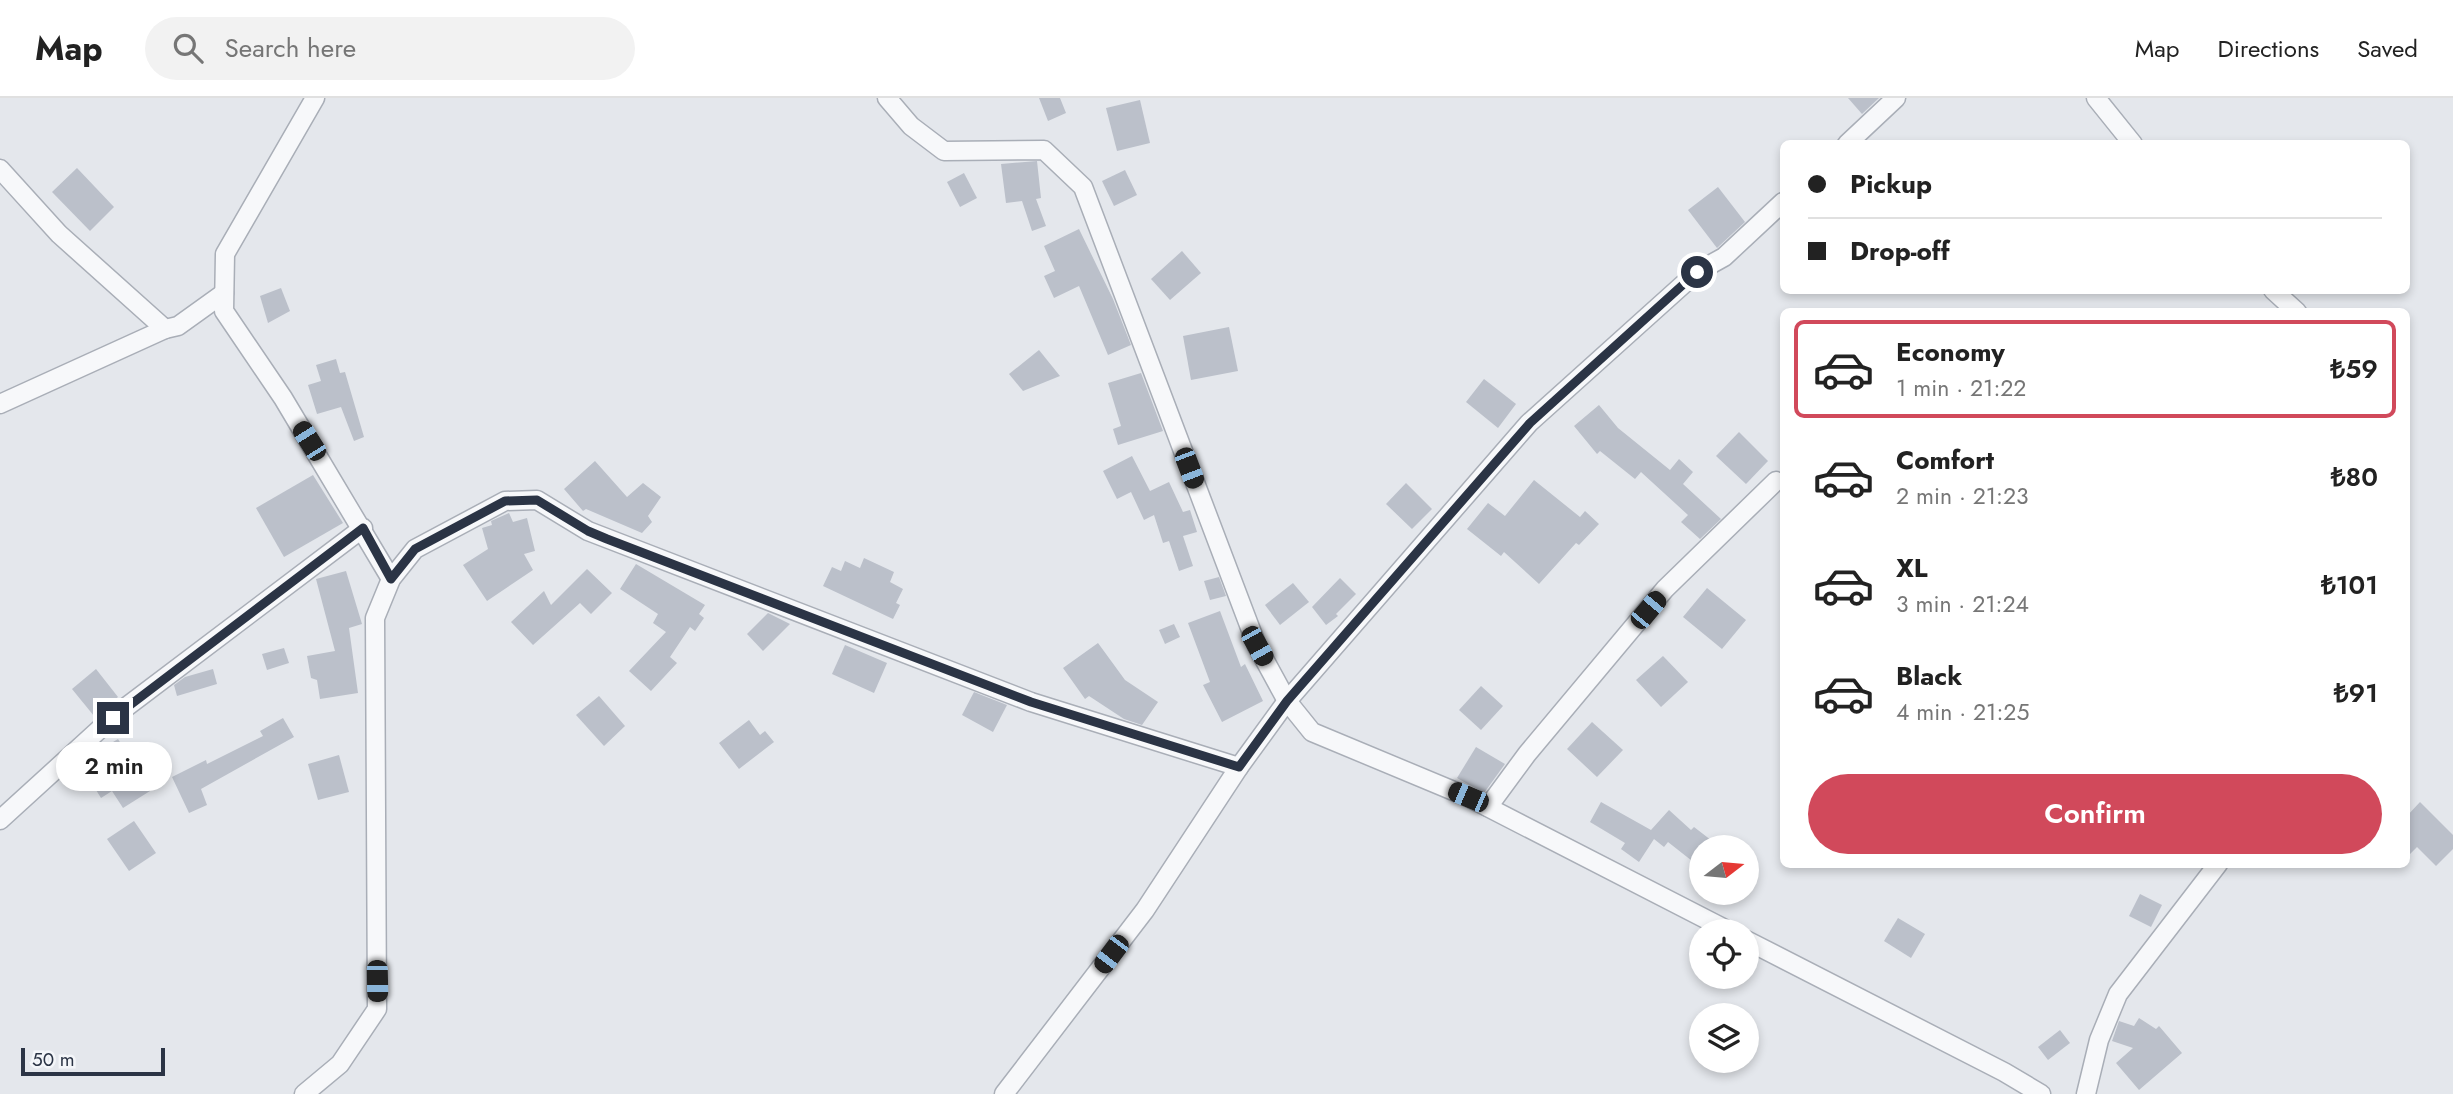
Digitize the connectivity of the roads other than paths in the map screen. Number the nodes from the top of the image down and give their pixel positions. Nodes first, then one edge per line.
1 (315, 98) edge
2 (887, 98) edge
3 (1896, 98) edge
4 (2095, 98) edge
5 (1851, 140) edge
6 (2130, 140) edge
7 (0, 169) edge
8 (1780, 205) edge
9 (224, 293) junction
10 (2277, 294) edge
11 (2293, 308) edge
12 (165, 329) junction
13 (0, 404) edge
14 (1776, 481) dead end
15 (363, 528) junction
16 (391, 579) junction
17 (1287, 701) junction
18 (1239, 767) junction
19 (1488, 807) junction
20 (0, 820) edge
21 (2215, 868) edge
22 (1706, 919) edge
23 (1759, 947) edge
24 (304, 1094) edge
25 (1004, 1094) edge
26 (2041, 1094) edge
27 (2086, 1094) edge

1 - 9 street
2 - 17 street
3 - 5 street
4 - 6 street
7 - 12 street
8 - 17 street
9 - 12 street
9 - 15 street
10 - 11 street
12 - 13 street
14 - 19 street
15 - 16 street
15 - 20 street
16 - 18 street
16 - 24 street
17 - 18 street
17 - 19 street
18 - 25 street
19 - 22 street
21 - 27 street
23 - 26 street

